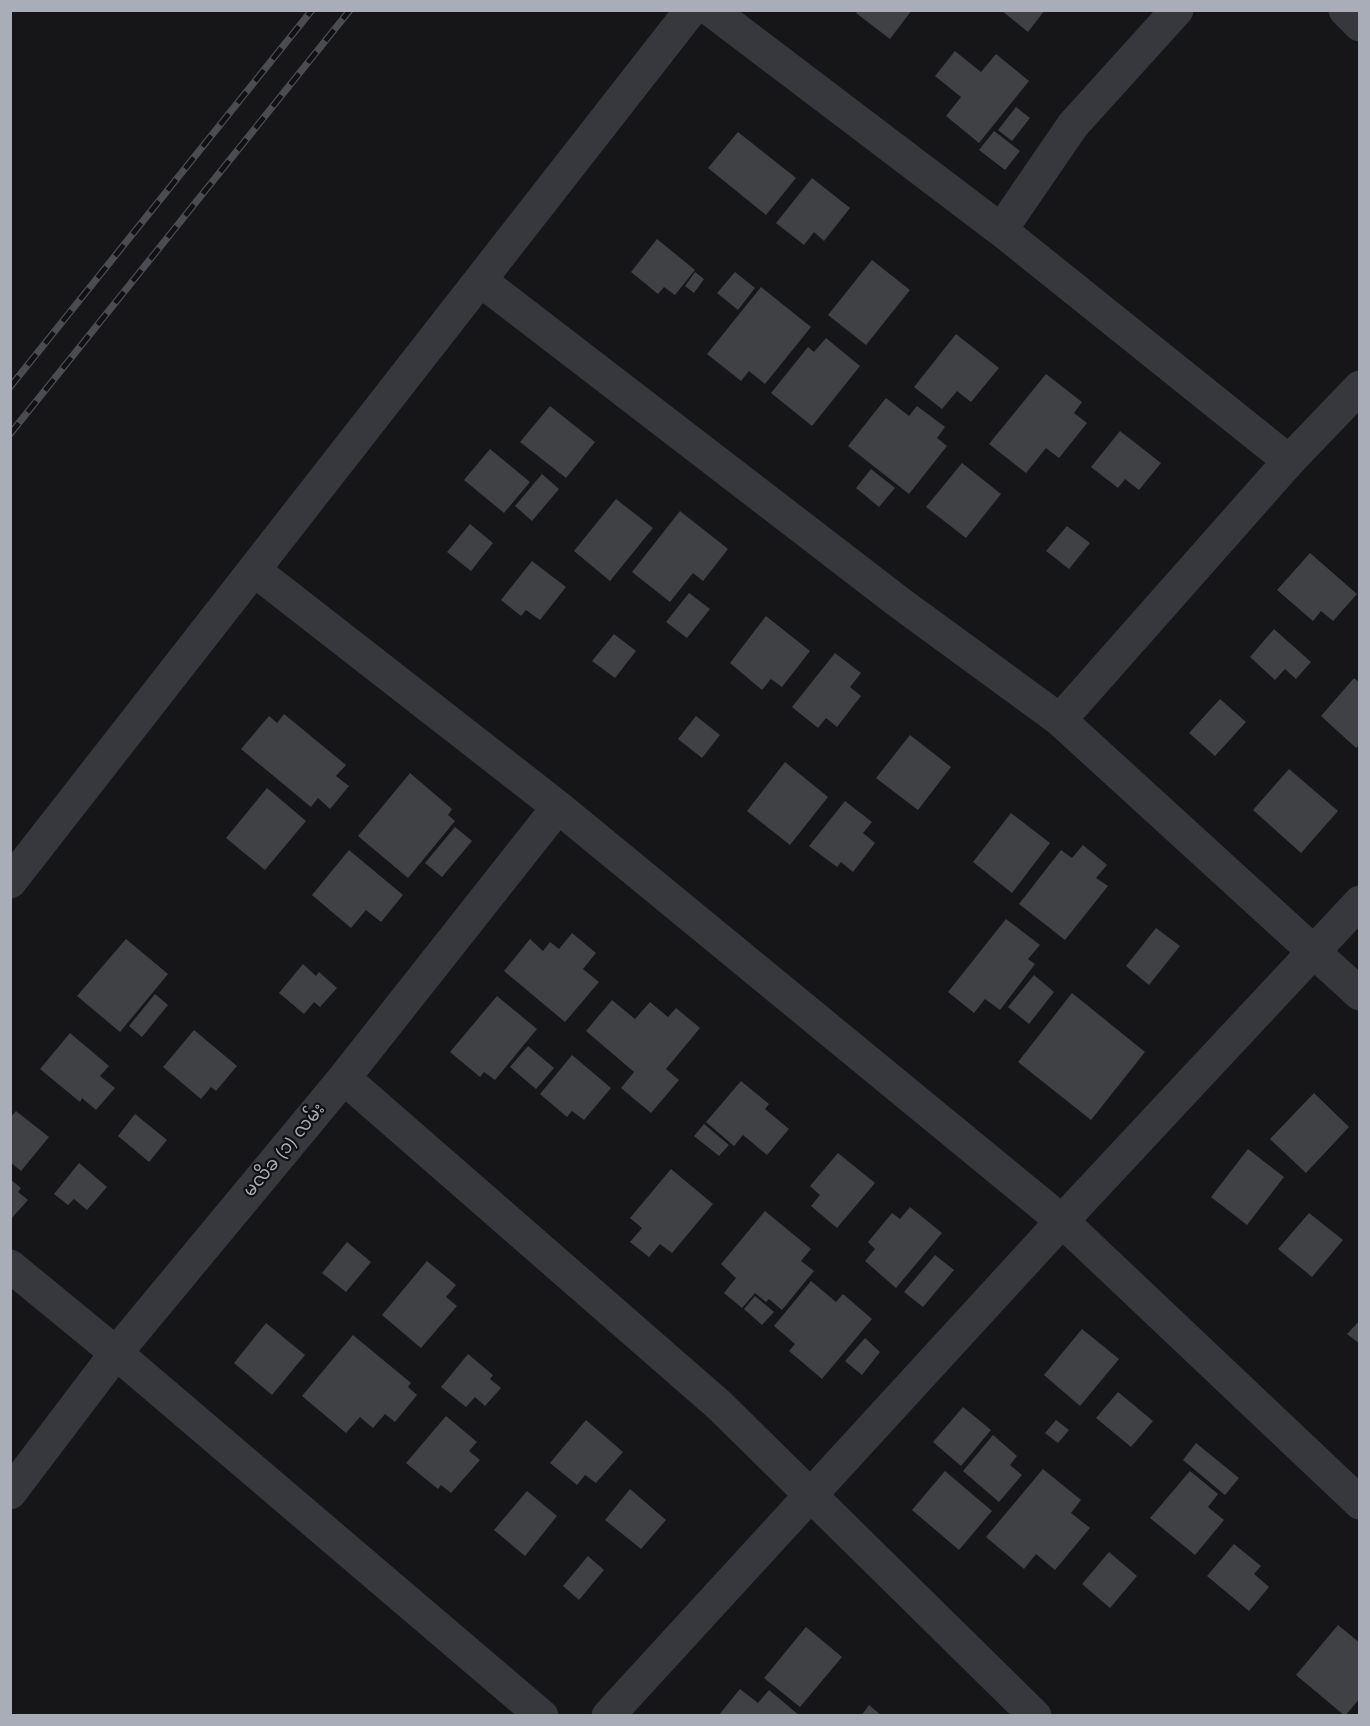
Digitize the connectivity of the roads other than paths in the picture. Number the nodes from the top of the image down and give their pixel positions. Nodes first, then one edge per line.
1 (691, 10) edge
2 (711, 10) edge
3 (1177, 10) edge
4 (1345, 10) edge
5 (1359, 25) edge
6 (1001, 230) junction
7 (480, 280) junction
8 (1359, 387) edge
9 (1289, 461) junction
10 (254, 570) junction
11 (1060, 720) junction
12 (558, 807) junction
13 (10, 882) edge
14 (1359, 902) edge
15 (1314, 952) junction
16 (1359, 994) edge
17 (344, 1078) junction
18 (1062, 1221) junction
19 (10, 1266) edge
20 (116, 1353) junction
21 (10, 1493) edge
22 (811, 1496) junction
23 (1359, 1503) edge
24 (542, 1716) edge
25 (608, 1716) edge
26 (1035, 1716) edge

1 - 7 street
2 - 6 street
3 - 6 street
4 - 5 street
6 - 9 street
7 - 10 street
7 - 11 street
8 - 9 street
9 - 11 street
10 - 12 street
10 - 13 street
11 - 15 street
12 - 17 street, မလိခ (၁) လမ်း
12 - 18 street
14 - 15 street
15 - 16 street
15 - 18 street
17 - 20 street, မလိခ (၁) လမ်း
17 - 22 street
18 - 22 street
18 - 23 street
19 - 20 street
20 - 21 street, မလိခ (၁) လမ်း
20 - 24 street
22 - 25 street
22 - 26 street

